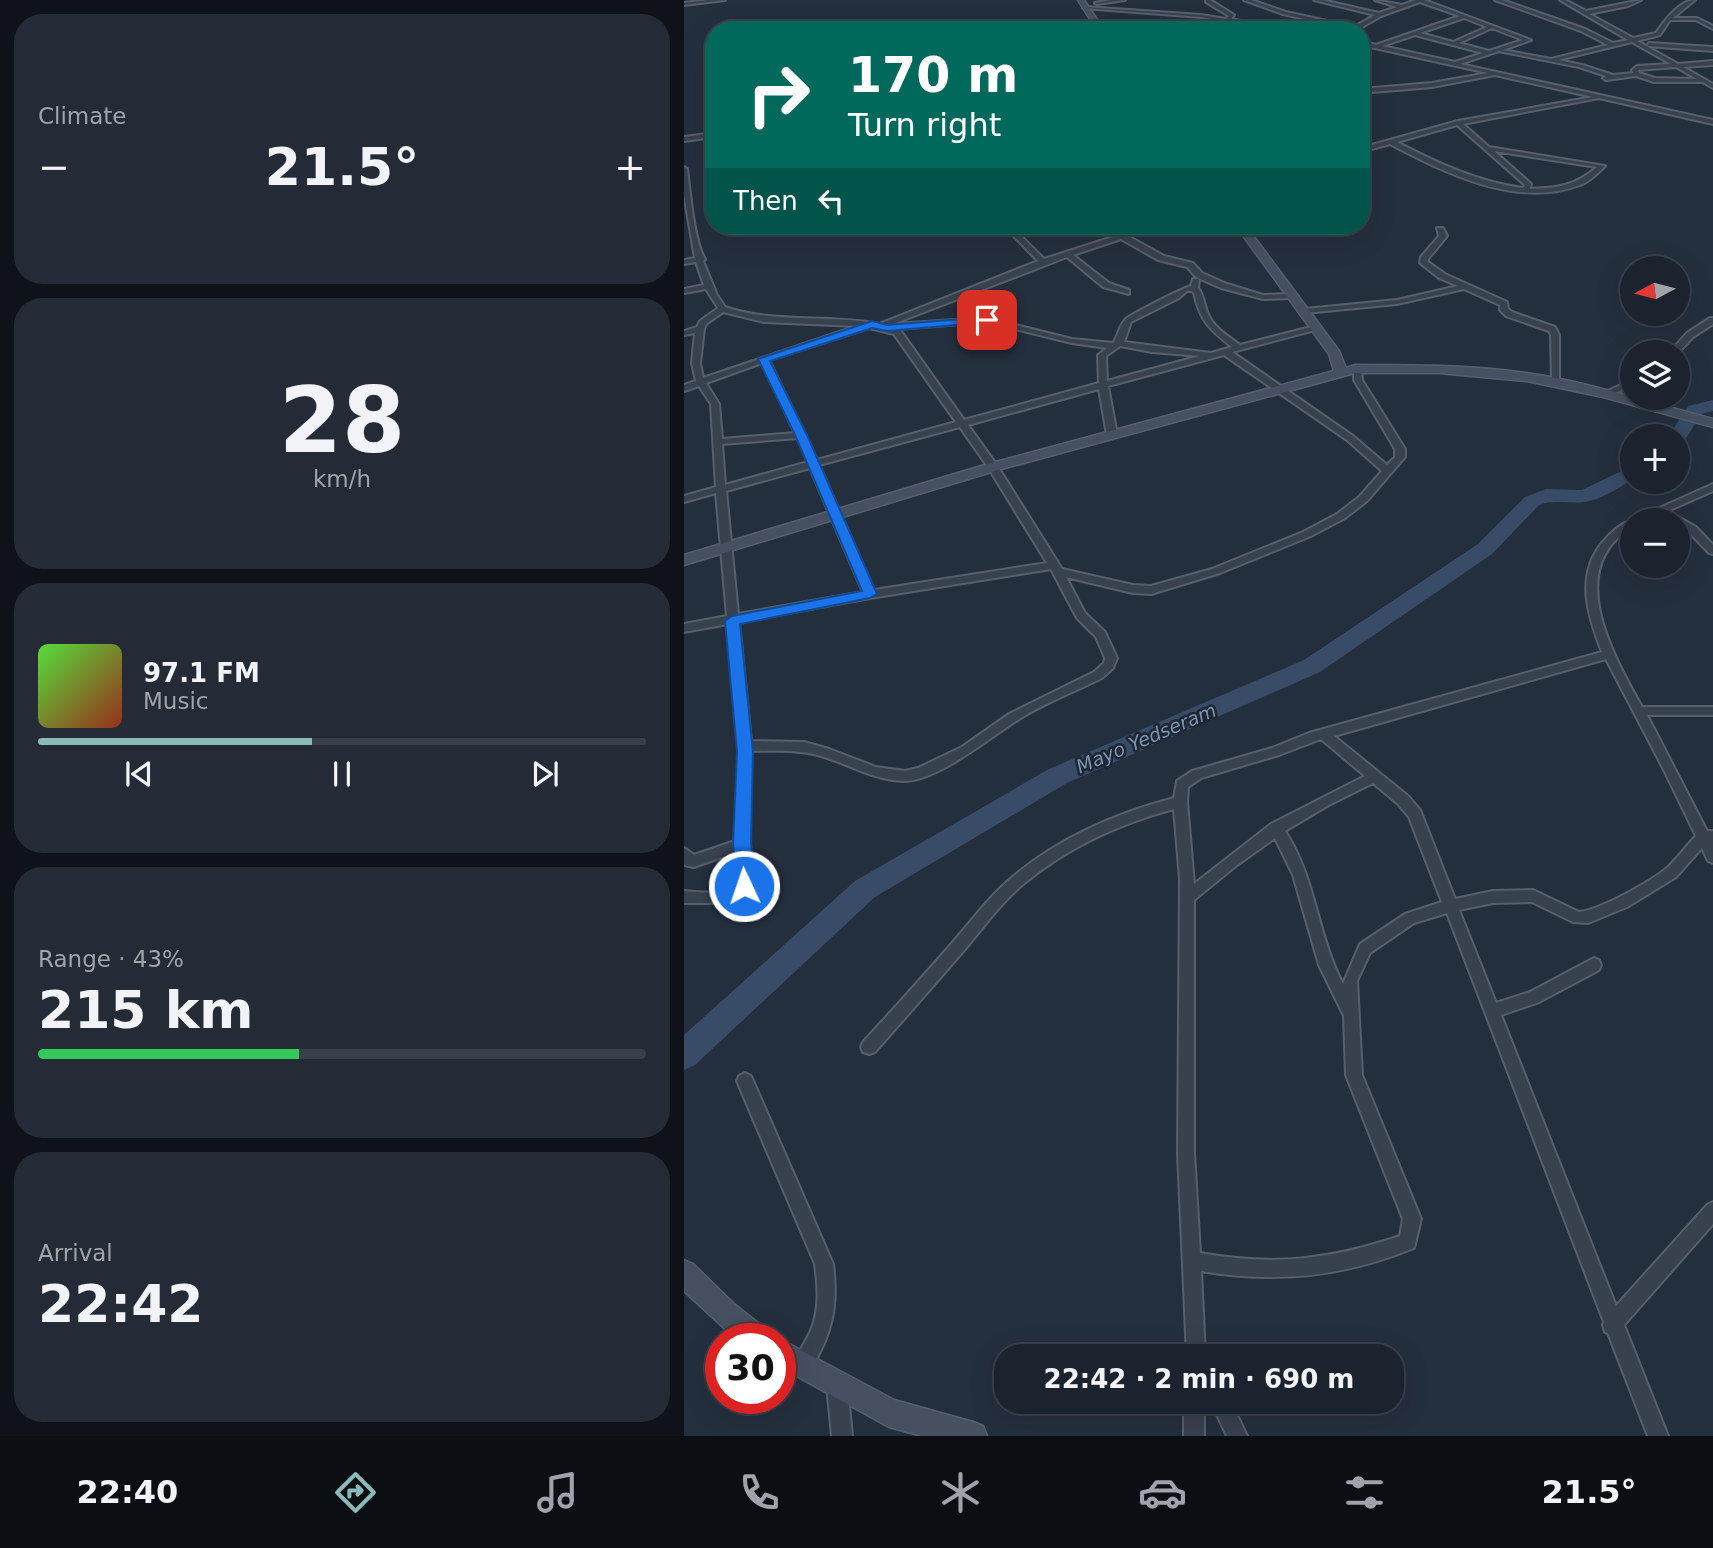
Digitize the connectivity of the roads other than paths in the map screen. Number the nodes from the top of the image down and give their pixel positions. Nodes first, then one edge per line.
1 (723, 0) edge
2 (1068, 0) edge
3 (1123, 0) edge
4 (1246, 0) edge
5 (1316, 0) edge
6 (1377, 0) edge
7 (1420, 0) edge
8 (1497, 0) edge
9 (1562, 0) edge
10 (1639, 0) edge
11 (1693, 0) edge
12 (1208, 1) edge
13 (1083, 3) edge
14 (684, 4) edge
15 (1401, 6) junction
16 (1285, 13) junction
17 (1585, 13) junction
18 (1379, 15) junction
19 (1275, 17) dead end
20 (1463, 17) junction
21 (1228, 19) junction
22 (1668, 19) junction
23 (1095, 21) edge
24 (1238, 21) edge
25 (1319, 21) edge
26 (1368, 21) edge
27 (1491, 26) junction
28 (1713, 28) edge
29 (1413, 33) junction
30 (1633, 39) junction
31 (1455, 43) junction
32 (1641, 44) junction
33 (1370, 45) edge
34 (1612, 45) junction
35 (1376, 46) junction
36 (1691, 49) junction
37 (1713, 49) edge
38 (1498, 50) junction
39 (1490, 52) junction
40 (1582, 54) junction
41 (1553, 60) junction
42 (1457, 63) junction
43 (1713, 63) edge
44 (1696, 64) junction
45 (1679, 65) junction
46 (1580, 66) junction
47 (1498, 72) junction
48 (1636, 74) junction
49 (1613, 77) junction
50 (1601, 80) dead end
51 (1713, 80) edge
52 (1705, 81) junction
53 (1713, 86) edge
54 (1370, 89) edge
55 (1604, 96) junction
56 (1713, 122) edge
57 (1458, 123) junction
58 (705, 136) edge
59 (684, 139) edge
60 (1390, 141) junction
61 (1370, 147) edge
62 (1485, 148) junction
63 (684, 169) edge
64 (1526, 189) junction
65 (1440, 230) dead end
66 (694, 233) junction
67 (684, 235) edge
68 (1016, 235) edge
69 (1125, 235) edge
70 (1248, 235) edge
71 (1122, 236) junction
72 (1068, 254) junction
73 (701, 259) junction
74 (684, 262) edge
75 (1043, 262) junction
76 (1199, 275) junction
77 (708, 286) junction
78 (1463, 286) junction
79 (1194, 288) junction
80 (684, 291) edge
81 (1126, 292) dead end
82 (1294, 296) junction
83 (722, 309) junction
84 (1305, 312) junction
85 (1713, 320) edge
86 (872, 324) junction
87 (884, 327) junction
88 (1316, 327) junction
89 (700, 329) junction
90 (684, 333) edge
91 (1685, 340) edge
92 (1116, 345) junction
93 (1238, 348) junction
94 (1226, 352) junction
95 (1336, 354) junction
96 (1214, 355) junction
97 (764, 359) junction
98 (684, 364) edge
99 (1341, 372) junction
100 (1358, 374) junction
101 (698, 377) junction
102 (1556, 382) junction
103 (1103, 385) junction
104 (684, 388) edge
105 (1620, 388) edge
106 (1276, 389) junction
107 (1605, 394) junction
108 (961, 422) junction
109 (1713, 423) edge
110 (801, 435) junction
111 (1112, 435) junction
112 (717, 442) junction
113 (812, 463) junction
114 (993, 467) junction
115 (1388, 471) junction
116 (1713, 487) edge
117 (719, 488) junction
118 (684, 499) edge
119 (1662, 508) edge
120 (836, 514) junction
121 (1690, 528) edge
122 (1620, 532) edge
123 (726, 547) junction
124 (1713, 551) edge
125 (684, 560) edge
126 (1056, 568) junction
127 (870, 594) junction
128 (732, 621) junction
129 (684, 628) edge
130 (1610, 654) junction
131 (1713, 710) edge
132 (1638, 711) junction
133 (1323, 734) junction
134 (744, 746) junction
135 (1374, 777) junction
136 (1180, 802) junction
137 (1276, 828) junction
138 (1708, 837) edge
139 (742, 844) junction
140 (684, 854) edge
141 (1713, 857) edge
142 (684, 897) edge
143 (1188, 897) junction
144 (1450, 908) junction
145 (1594, 965) dead end
146 (1492, 1011) junction
147 (1350, 1012) junction
148 (869, 1047) dead end
149 (745, 1082) dead end
150 (1713, 1211) edge
151 (1193, 1261) junction
152 (684, 1273) edge
153 (738, 1323) edge
154 (1612, 1325) junction
155 (1197, 1344) edge
156 (796, 1354) edge
157 (796, 1360) edge
158 (837, 1385) junction
159 (1194, 1414) edge
160 (1227, 1414) edge
161 (842, 1436) edge
162 (973, 1436) edge
163 (1194, 1436) edge
164 (1237, 1436) edge
165 (1658, 1436) edge

1 - 14 street
2 - 13 street
3 - 13 street
4 - 16 street
5 - 18 street
6 - 15 street
7 - 15 street
7 - 20 street
8 - 34 street
9 - 17 street
10 - 17 street
11 - 22 street
12 - 21 street
13 - 21 street
13 - 23 main road
15 - 18 street
16 - 19 street
16 - 25 street
17 - 30 street
18 - 26 street
20 - 27 street
20 - 29 street
21 - 24 street
22 - 28 street
22 - 30 street
27 - 31 street
27 - 38 street
29 - 31 street
29 - 35 street
30 - 32 street
30 - 34 street
31 - 39 street
32 - 36 street
32 - 45 street
33 - 35 street
34 - 40 street
35 - 42 street
36 - 37 street
36 - 44 street
38 - 39 street
38 - 41 street
39 - 42 street
40 - 41 street
40 - 46 street
41 - 46 street
42 - 47 street
43 - 44 street
44 - 45 street
45 - 48 street
45 - 52 street
46 - 49 street
47 - 54 street
47 - 55 street
48 - 49 street
48 - 52 street
49 - 50 street
51 - 52 street
52 - 53 street
55 - 56 street
55 - 57 street
57 - 60 street
57 - 62 street
58 - 59 street
60 - 61 street
60 - 64 street
62 - 64 street
62 - 64 street
63 - 66 street
65 - 78 street
66 - 67 street
66 - 73 street
68 - 75 street
69 - 71 street
70 - 82 main road
71 - 72 street
71 - 76 street
72 - 75 street
72 - 81 street
73 - 74 street
73 - 77 street
75 - 87 street
76 - 79 street
76 - 82 street
77 - 80 street
77 - 83 street
78 - 84 street
78 - 102 street
79 - 92 street
79 - 93 street
82 - 84 main road
83 - 86 street
83 - 89 street
84 - 88 main road
85 - 91 street
86 - 87 street
86 - 97 street
87 - 92 street
87 - 108 street
88 - 93 street
88 - 95 main road
89 - 90 street
89 - 101 street
92 - 96 street
92 - 103 street
93 - 94 street
94 - 96 street
94 - 106 street
95 - 99 main road
95 - 100 main road
96 - 103 street
97 - 101 street
97 - 110 street
98 - 101 street
99 - 100 main road
99 - 106 main road
100 - 102 main road
100 - 115 street
101 - 104 street
101 - 112 street
102 - 107 main road
103 - 108 street
103 - 111 street
105 - 107 street
106 - 111 main road
106 - 115 street
107 - 109 main road
108 - 113 street
108 - 114 street
110 - 112 street
110 - 113 street
111 - 114 main road
112 - 117 street
113 - 117 street
113 - 120 street
114 - 120 main road
114 - 126 street
115 - 126 street
116 - 119 street
117 - 118 street
117 - 123 street
120 - 123 main road
120 - 127 street
121 - 124 street
122 - 130 street
123 - 125 main road
123 - 128 street
126 - 127 street
126 - 134 street
127 - 128 street
128 - 129 street
128 - 134 street
130 - 132 street
130 - 133 street
131 - 132 street
132 - 138 street
133 - 135 street
133 - 136 street
134 - 139 street
135 - 137 street
135 - 144 street
136 - 143 street
136 - 148 street
137 - 143 street
137 - 147 street
138 - 141 street
138 - 144 street
139 - 140 street
139 - 142 street
143 - 151 street
144 - 146 street
144 - 147 street
145 - 146 street
146 - 154 street
147 - 151 street
149 - 156 street
150 - 154 street
151 - 155 street
152 - 153 main road
154 - 165 street
157 - 158 main road
158 - 161 street
158 - 162 main road
159 - 163 street
160 - 164 street

